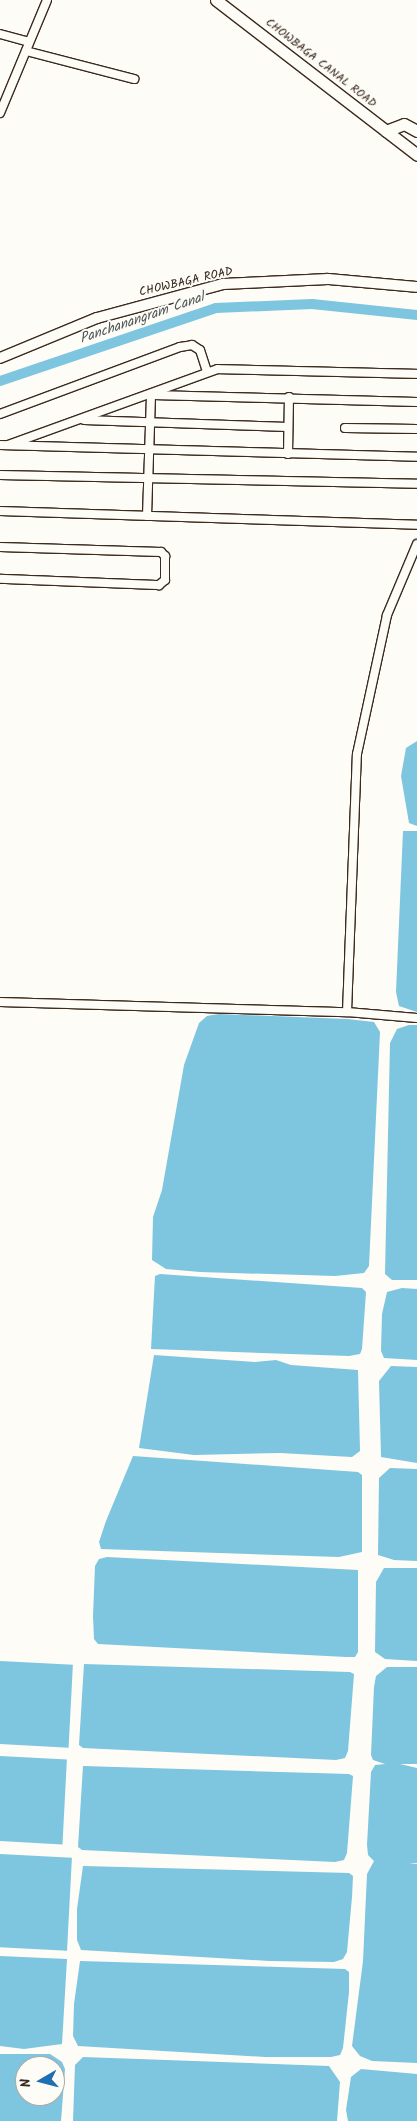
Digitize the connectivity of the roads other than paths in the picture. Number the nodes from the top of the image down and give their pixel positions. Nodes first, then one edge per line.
1 (47, 0) edge
2 (216, 0) edge
3 (0, 34) edge
4 (29, 42) junction
5 (26, 51) junction
6 (134, 80) dead end
7 (0, 113) edge
8 (386, 131) junction
9 (417, 131) edge
10 (417, 155) edge
11 (417, 287) edge
12 (0, 358) edge
13 (207, 372) junction
14 (417, 374) edge
15 (149, 395) junction
16 (289, 397) junction
17 (417, 402) edge
18 (0, 414) edge
19 (79, 420) junction
20 (150, 422) junction
21 (288, 427) junction
22 (344, 428) dead end
23 (417, 429) edge
24 (4, 445) edge
25 (149, 450) junction
26 (288, 454) junction
27 (417, 457) edge
28 (0, 475) edge
29 (148, 478) junction
30 (417, 484) edge
31 (0, 511) edge
32 (147, 516) junction
33 (417, 525) edge
34 (417, 544) edge
35 (0, 547) edge
36 (0, 579) edge
37 (0, 1002) edge
38 (348, 1012) junction
39 (417, 1018) edge

1 - 4 street
2 - 8 main road, CHOWBAGA CANAL ROAD
3 - 4 street
4 - 5 street
5 - 6 street
5 - 7 street
8 - 9 main road
8 - 10 main road, CHOWBAGA CANAL ROAD
11 - 12 street, CHOWBAGA ROAD
13 - 14 street
13 - 15 street
13 - 18 street
15 - 16 street
15 - 19 street
15 - 20 street
16 - 17 street
16 - 21 street
19 - 20 street
19 - 24 street
20 - 21 street
20 - 25 street
21 - 26 street
22 - 23 street
24 - 25 street
25 - 26 street
25 - 29 street
26 - 27 street
28 - 29 street
29 - 30 street
29 - 32 street
31 - 32 street
32 - 33 street
34 - 38 street
35 - 36 street
37 - 38 street
38 - 39 street

